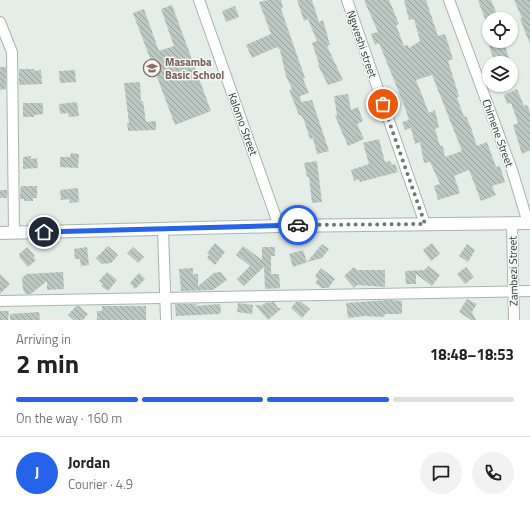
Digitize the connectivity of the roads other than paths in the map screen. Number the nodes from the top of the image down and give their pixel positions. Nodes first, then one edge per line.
1 (200, 0) edge
2 (347, 0) edge
3 (449, 0) edge
4 (0, 22) edge
5 (512, 222) junction
6 (529, 223) edge
7 (425, 224) junction
8 (280, 226) junction
9 (163, 230) junction
10 (0, 233) edge
11 (14, 233) junction
12 (514, 292) junction
13 (530, 292) edge
14 (166, 297) junction
15 (0, 301) edge
16 (166, 320) edge
17 (514, 320) edge

1 - 8 street, Kalomo Street
2 - 7 street, Ngweshi street
3 - 6 street, Chimene Street
4 - 11 street
5 - 6 street
5 - 7 street
5 - 12 street, Zambezi Street
7 - 8 street
8 - 9 street
9 - 11 street
9 - 14 street
10 - 11 street
12 - 13 street
12 - 14 street
12 - 17 street, Zambezi Street
14 - 15 street
14 - 16 street

